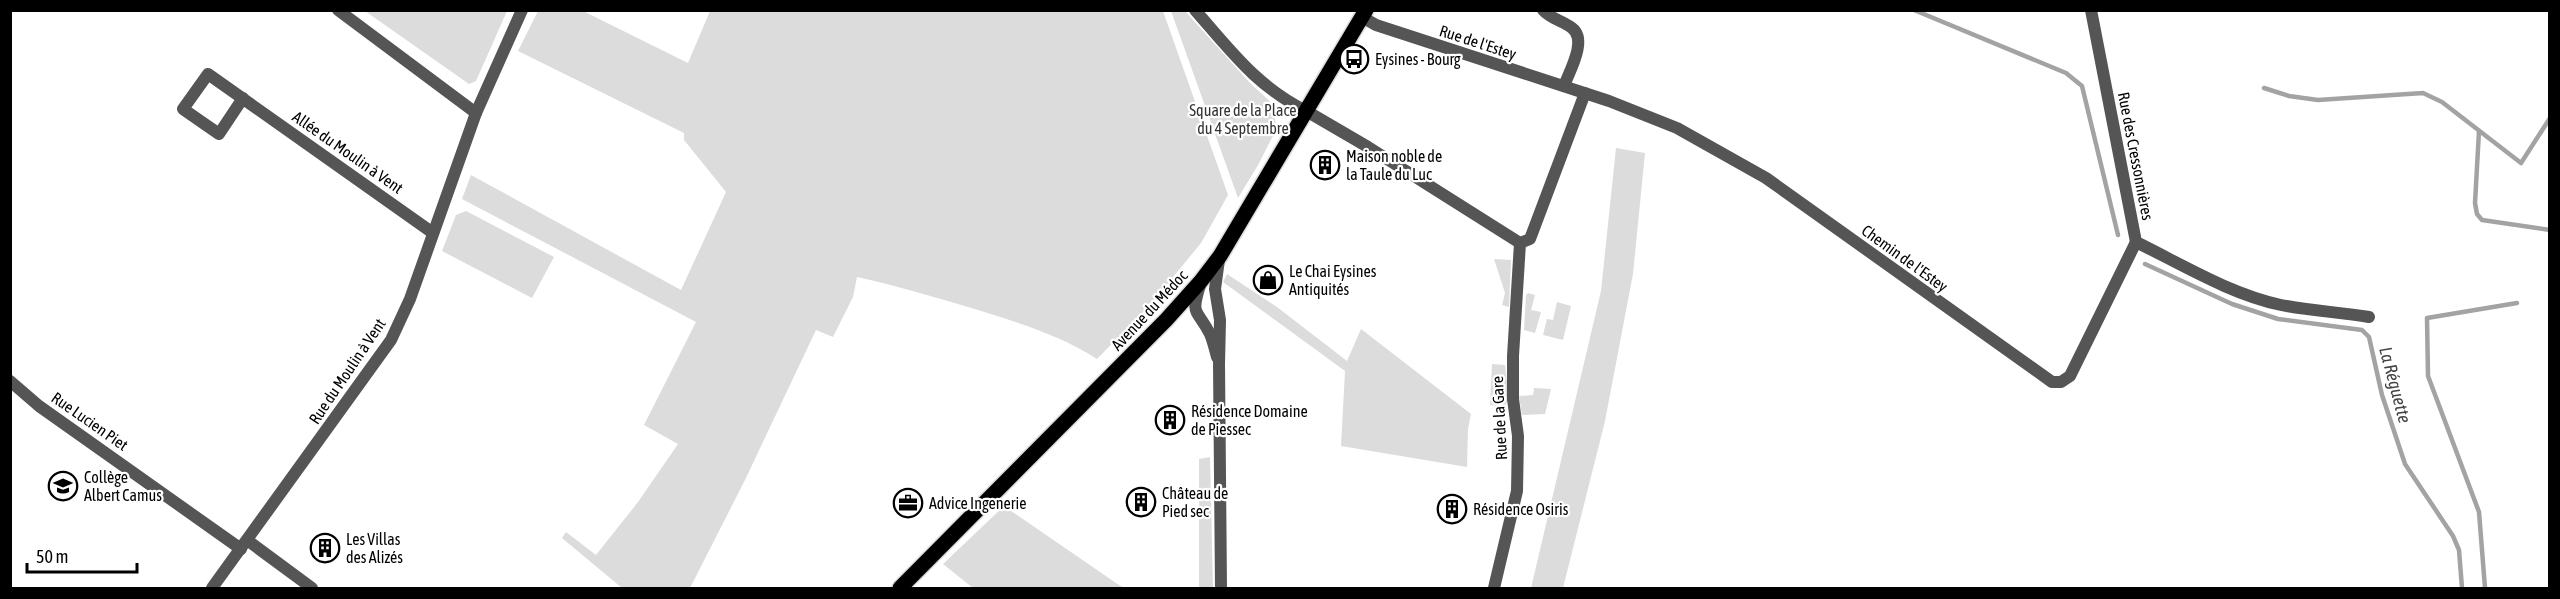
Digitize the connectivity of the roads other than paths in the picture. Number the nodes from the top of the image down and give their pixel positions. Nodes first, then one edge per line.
1 (338, 10) edge
2 (522, 10) edge
3 (1195, 10) edge
4 (1543, 10) edge
5 (2091, 10) edge
6 (1364, 14) edge
7 (1564, 86) junction
8 (1585, 93) junction
9 (243, 98) junction
10 (1308, 112) junction
11 (476, 113) junction
12 (433, 233) junction
13 (2136, 242) junction
14 (1520, 243) junction
15 (1220, 256) junction
16 (1201, 281) junction
17 (1195, 313) junction
18 (2368, 317) dead end
19 (1166, 320) junction
20 (1219, 364) junction
21 (10, 381) edge
22 (244, 544) junction
23 (212, 588) edge
24 (312, 588) edge
25 (900, 588) edge
26 (1221, 588) edge
27 (1494, 588) edge

1 - 11 street
2 - 11 street, Rue du Moulin à Vent
3 - 10 street
4 - 7 street
5 - 13 street, Rue des Cressonnières
6 - 7 street, Rue de l'Estey
6 - 10 main road, Avenue du Médoc
7 - 8 street, Rue de l'Estey
8 - 13 street, Chemin de l'Estey
8 - 14 street
9 - 9 street, Allée du Moulin à Vent
9 - 12 street, Allée du Moulin à Vent
10 - 14 street
10 - 15 main road, Avenue du Médoc
11 - 12 street, Rue du Moulin à Vent
12 - 22 street, Rue du Moulin à Vent
13 - 18 street, Rue des Cressonnières
14 - 27 street, Rue de la Gare
15 - 16 main road, Avenue du Médoc
15 - 20 street
16 - 17 street
16 - 19 main road, Avenue du Médoc
17 - 19 street
17 - 20 street
19 - 25 main road, Avenue du Médoc
20 - 26 street
21 - 22 street, Rue Lucien Piet
22 - 23 street, Rue du Moulin à Vent
22 - 24 street, Rue Lucien Piet

